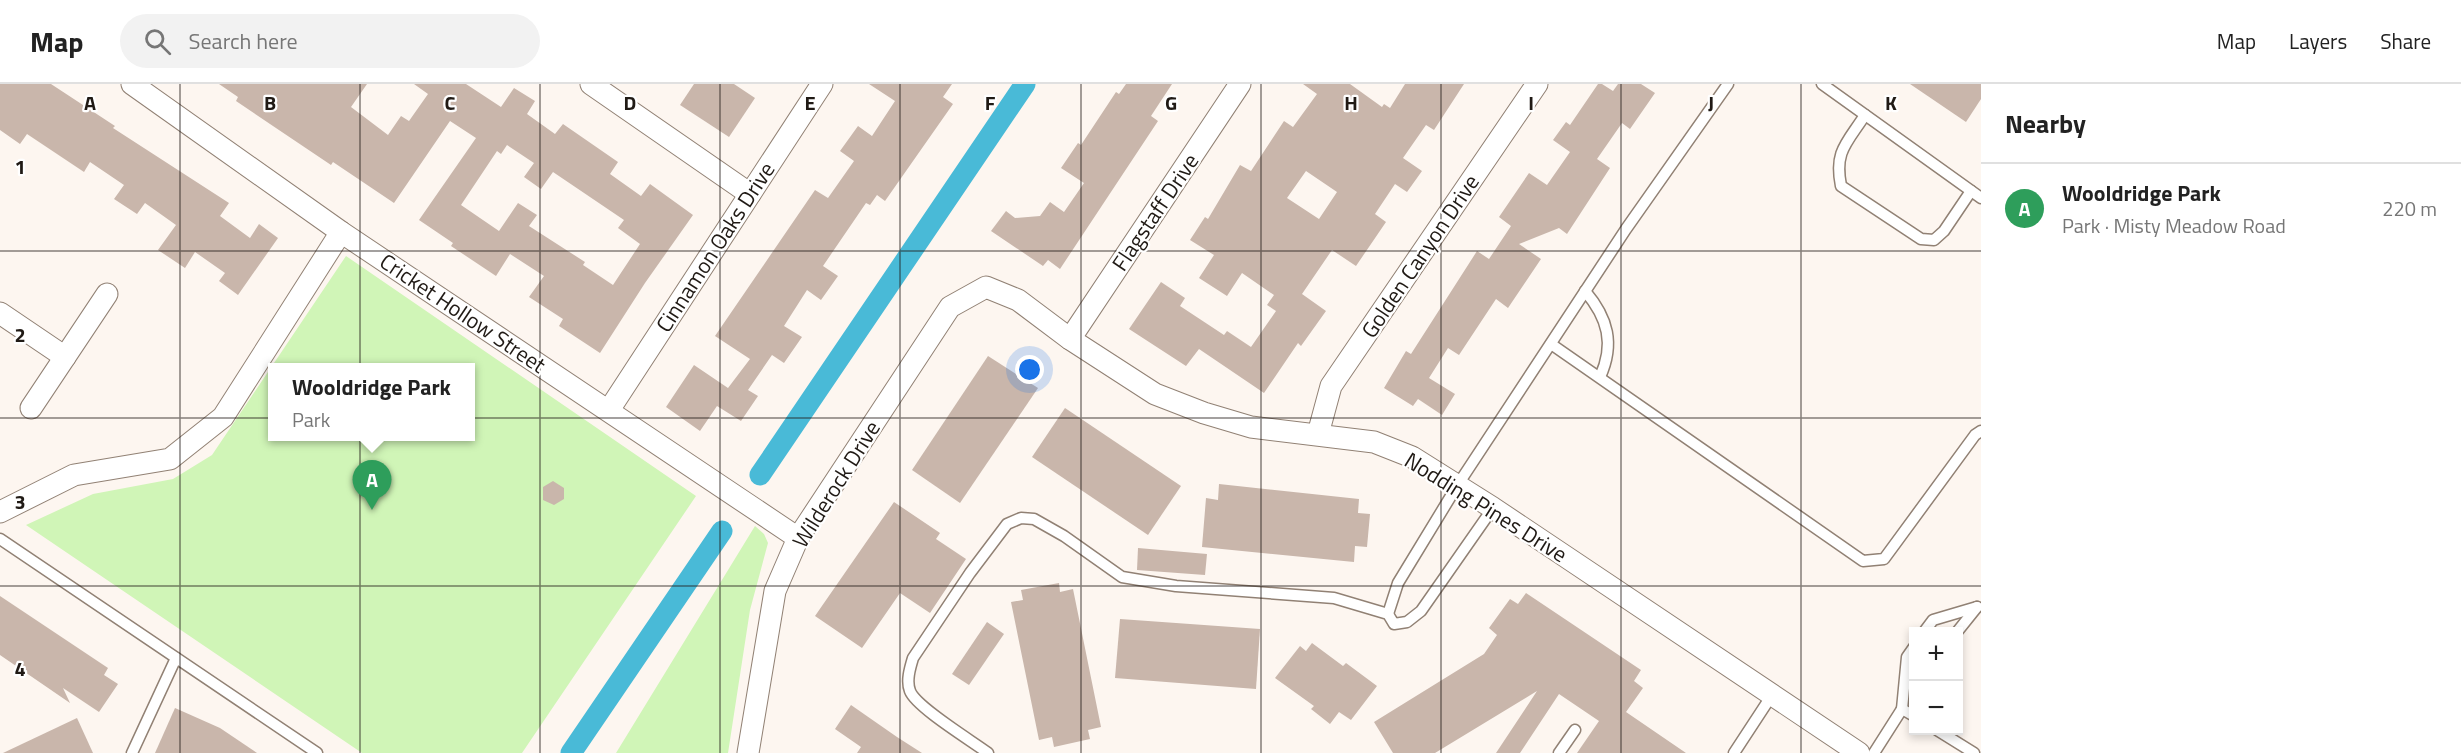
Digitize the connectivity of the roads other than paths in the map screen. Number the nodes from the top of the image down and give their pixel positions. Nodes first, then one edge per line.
1 (132, 84) edge
2 (591, 84) edge
3 (822, 84) edge
4 (1240, 84) edge
5 (1537, 84) edge
6 (1728, 84) edge
7 (1822, 84) edge
8 (1864, 115) junction
9 (750, 194) junction
10 (1976, 195) edge
11 (341, 232) junction
12 (986, 287) joint
13 (1585, 291) junction
14 (107, 294) dead end
15 (0, 313) edge
16 (1070, 339) junction
17 (1551, 344) junction
18 (65, 357) junction
19 (1600, 377) junction
20 (31, 408) dead end
21 (609, 410) junction
22 (1981, 431) edge
23 (1318, 434) junction
24 (1457, 486) junction
25 (1493, 508) junction
26 (0, 512) edge
27 (798, 538) junction
28 (0, 539) edge
29 (1979, 605) edge
30 (1388, 614) junction
31 (1928, 627) edge
32 (1961, 627) edge
33 (1909, 654) edge
34 (176, 658) junction
35 (1772, 694) junction
36 (1909, 699) edge
37 (1902, 709) junction
38 (1909, 713) edge
39 (1575, 730) dead end
40 (1945, 735) edge
41 (132, 753) edge
42 (317, 753) edge
43 (748, 753) edge
44 (988, 753) edge
45 (1559, 753) edge
46 (1734, 753) edge
47 (1859, 753) edge
48 (1874, 753) edge
49 (1974, 753) edge

1 - 11 street, Cricket Hollow Street
2 - 9 street
3 - 9 street, Cinnamon Oaks Drive
4 - 16 street, Flagstaff Drive
5 - 23 street, Golden Canyon Drive
6 - 13 lane
7 - 8 lane
8 - 10 lane
8 - 10 lane
9 - 21 street, Cinnamon Oaks Drive
11 - 21 street, Cricket Hollow Street
11 - 26 street
12 - 16 street, Nodding Pines Drive
12 - 27 street, Wilderock Drive
13 - 17 lane
13 - 19 lane
14 - 18 street
15 - 18 street
16 - 23 street, Nodding Pines Drive
17 - 19 lane
17 - 24 lane
18 - 20 street
19 - 22 lane
21 - 27 street, Cricket Hollow Street
23 - 24 street, Nodding Pines Drive
24 - 25 street, Nodding Pines Drive
24 - 30 lane
25 - 30 lane
25 - 35 street, Nodding Pines Drive
27 - 43 street, Wilderock Drive
28 - 34 lane
29 - 31 lane
29 - 32 lane
30 - 44 lane
33 - 37 lane
34 - 41 lane
34 - 42 lane
35 - 46 lane
35 - 47 street, Nodding Pines Drive
36 - 37 lane
37 - 38 lane
37 - 48 lane
39 - 45 lane
40 - 49 lane

